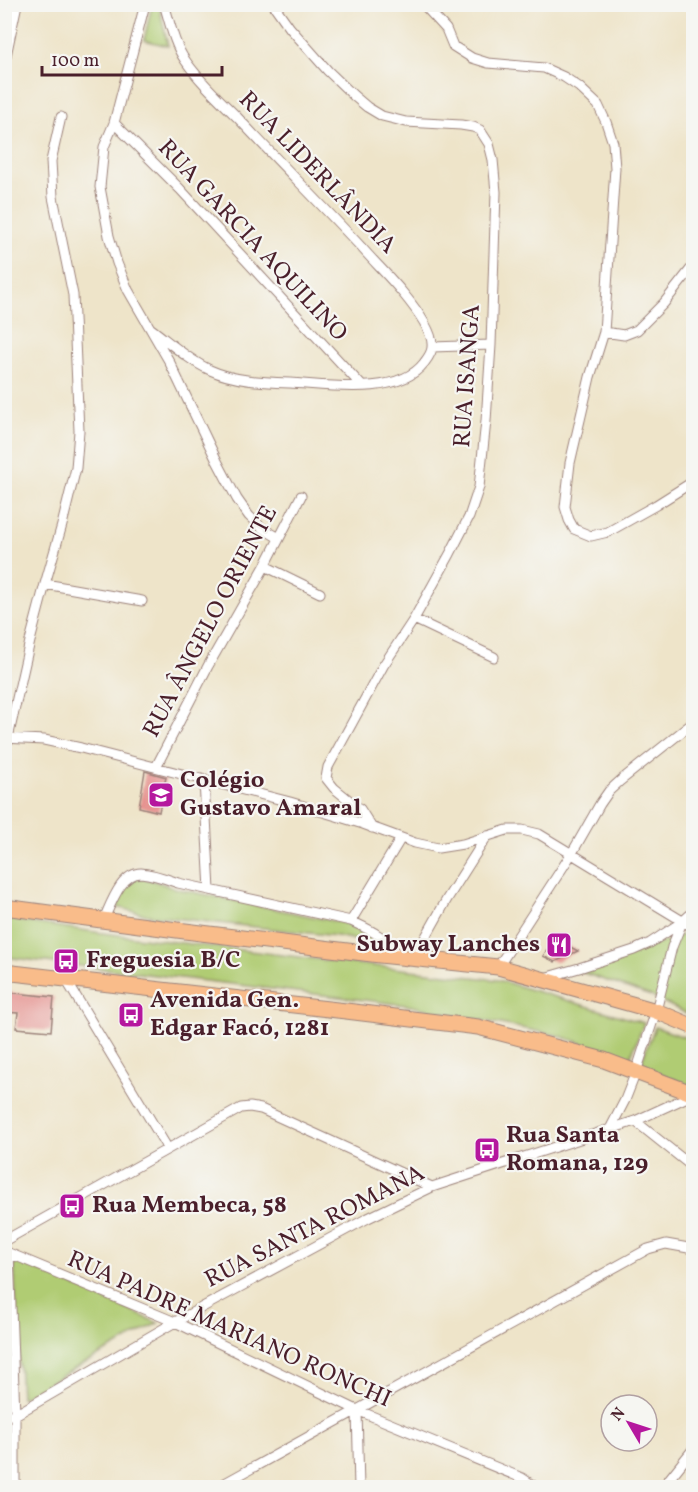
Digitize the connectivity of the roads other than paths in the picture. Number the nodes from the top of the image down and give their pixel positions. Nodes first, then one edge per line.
1 (16, 4) edge
2 (145, 4) edge
3 (164, 4) edge
4 (273, 4) edge
5 (423, 4) edge
6 (690, 4) edge
7 (693, 10) edge
8 (4, 65) edge
9 (61, 117) dead end
10 (114, 123) junction
11 (693, 265) edge
12 (150, 328) junction
13 (604, 332) junction
14 (491, 345) junction
15 (432, 347) junction
16 (362, 386) junction
17 (693, 481) edge
18 (300, 496) dead end
19 (279, 538) junction
20 (265, 566) junction
21 (45, 584) junction
22 (320, 593) dead end
23 (142, 601) dead end
24 (414, 619) junction
25 (494, 657) dead end
26 (693, 722) edge
27 (6, 738) edge
28 (156, 767) junction
29 (204, 781) junction
30 (372, 828) junction
31 (487, 836) junction
32 (401, 838) junction
33 (572, 853) junction
34 (210, 890) junction
35 (4, 907) edge
36 (693, 911) edge
37 (104, 919) junction
38 (351, 921) junction
39 (682, 922) junction
40 (693, 928) edge
41 (398, 956) junction
42 (414, 958) junction
43 (498, 967) junction
44 (4, 972) edge
45 (65, 978) junction
46 (543, 978) junction
47 (656, 1011) junction
48 (693, 1027) edge
49 (636, 1072) junction
50 (693, 1094) edge
51 (635, 1121) junction
52 (610, 1129) junction
53 (168, 1149) junction
54 (693, 1168) edge
55 (432, 1187) junction
56 (4, 1241) edge
57 (693, 1249) edge
58 (7, 1252) edge
59 (175, 1322) junction
60 (357, 1410) junction
61 (10, 1415) edge
62 (693, 1449) edge
63 (15, 1488) edge
64 (216, 1488) edge
65 (359, 1488) edge
66 (537, 1488) edge
67 (662, 1488) edge

1 - 8 street
2 - 10 street
3 - 15 street, RUA LIDERLÂNDIA
4 - 14 street, RUA ISANGA
5 - 13 street
6 - 7 street
9 - 21 street
10 - 12 street
10 - 16 street, RUA GARCIA AQUILINO
11 - 13 street
12 - 16 street
12 - 19 street
13 - 17 street
14 - 15 street
14 - 24 street, RUA ISANGA
15 - 16 street
18 - 19 street, RUA ÂNGELO ORIENTE
19 - 20 street, RUA ÂNGELO ORIENTE
20 - 22 street
20 - 28 street, RUA ÂNGELO ORIENTE
21 - 23 street
21 - 27 street
24 - 25 street
24 - 30 street, RUA ISANGA
26 - 33 street
27 - 28 street
28 - 29 street
29 - 30 street
29 - 34 street
30 - 32 street
31 - 32 street
31 - 33 street
31 - 42 street
32 - 38 street
33 - 39 street
33 - 43 street
34 - 37 street
34 - 38 street
35 - 37 main road
36 - 39 street
37 - 41 main road
38 - 41 street
39 - 40 street
39 - 46 street
39 - 47 street
41 - 42 main road
42 - 43 main road
43 - 46 main road
44 - 45 main road
45 - 49 main road
45 - 53 street
46 - 47 main road
47 - 48 main road
47 - 49 street
49 - 50 main road
49 - 52 street
50 - 51 street, RUA SANTA ROMANA
51 - 52 street, RUA SANTA ROMANA
51 - 54 street
52 - 55 street, RUA SANTA ROMANA
53 - 55 street
53 - 56 street
55 - 59 street, RUA SANTA ROMANA
57 - 60 street
58 - 59 street, RUA PADRE MARIANO RONCHI
58 - 61 street
59 - 60 street, RUA PADRE MARIANO RONCHI
59 - 61 street, RUA SANTA ROMANA
60 - 64 street
60 - 65 street
60 - 66 street, RUA PADRE MARIANO RONCHI
61 - 63 street
62 - 67 street

